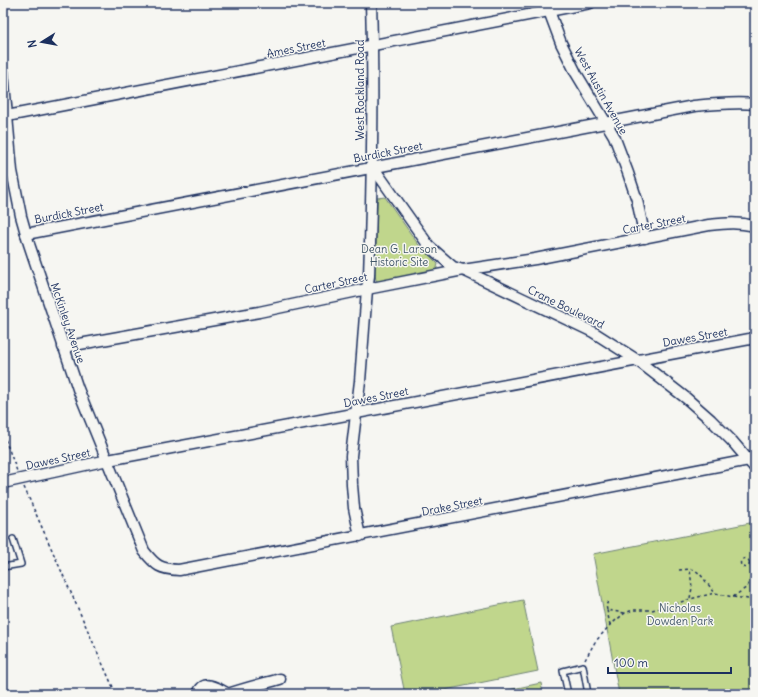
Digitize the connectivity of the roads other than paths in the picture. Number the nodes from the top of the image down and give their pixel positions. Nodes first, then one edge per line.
1 (371, 3) edge
2 (590, 3) edge
3 (548, 7) edge
4 (372, 46) junction
5 (3, 72) edge
6 (755, 104) edge
7 (7, 116) junction
8 (606, 123) junction
9 (373, 167) junction
10 (755, 226) edge
11 (26, 234) junction
12 (645, 238) junction
13 (463, 270) junction
14 (367, 288) junction
15 (755, 338) edge
16 (63, 347) junction
17 (637, 360) junction
18 (355, 414) junction
19 (108, 460) junction
20 (752, 464) edge
21 (3, 483) edge
22 (360, 536) junction
23 (13, 539) dead end
24 (159, 566) joint
25 (3, 568) edge
26 (280, 679) dead end
27 (198, 694) edge
28 (228, 694) edge
29 (568, 694) edge
30 (588, 694) edge

1 - 4 street, West Rockland Road
2 - 3 street, Ames Street
3 - 4 street, Ames Street
3 - 8 street, West Austin Avenue
4 - 7 street, Ames Street
4 - 9 street, West Rockland Road
5 - 7 street, McKinley Avenue
6 - 8 street, Burdick Street
7 - 11 street, McKinley Avenue
8 - 9 street, Burdick Street
8 - 12 street, West Austin Avenue
9 - 11 street, Burdick Street
9 - 13 street, Crane Boulevard
9 - 14 street, West Rockland Road
10 - 12 street, Carter Street
11 - 16 street, McKinley Avenue
12 - 13 street, Carter Street
13 - 14 street, Carter Street
13 - 17 street, Crane Boulevard
14 - 16 street, Carter Street
14 - 18 street, West Rockland Road
15 - 17 street, Dawes Street
16 - 19 street, McKinley Avenue
17 - 18 street, Dawes Street
17 - 20 street, Crane Boulevard
18 - 19 street, Dawes Street
18 - 22 street, West Rockland Road
19 - 21 street, Dawes Street
19 - 24 street, McKinley Avenue
20 - 22 street, Drake Street
22 - 24 street, Drake Street
23 - 25 lane
26 - 28 street
27 - 28 street
29 - 30 lane

